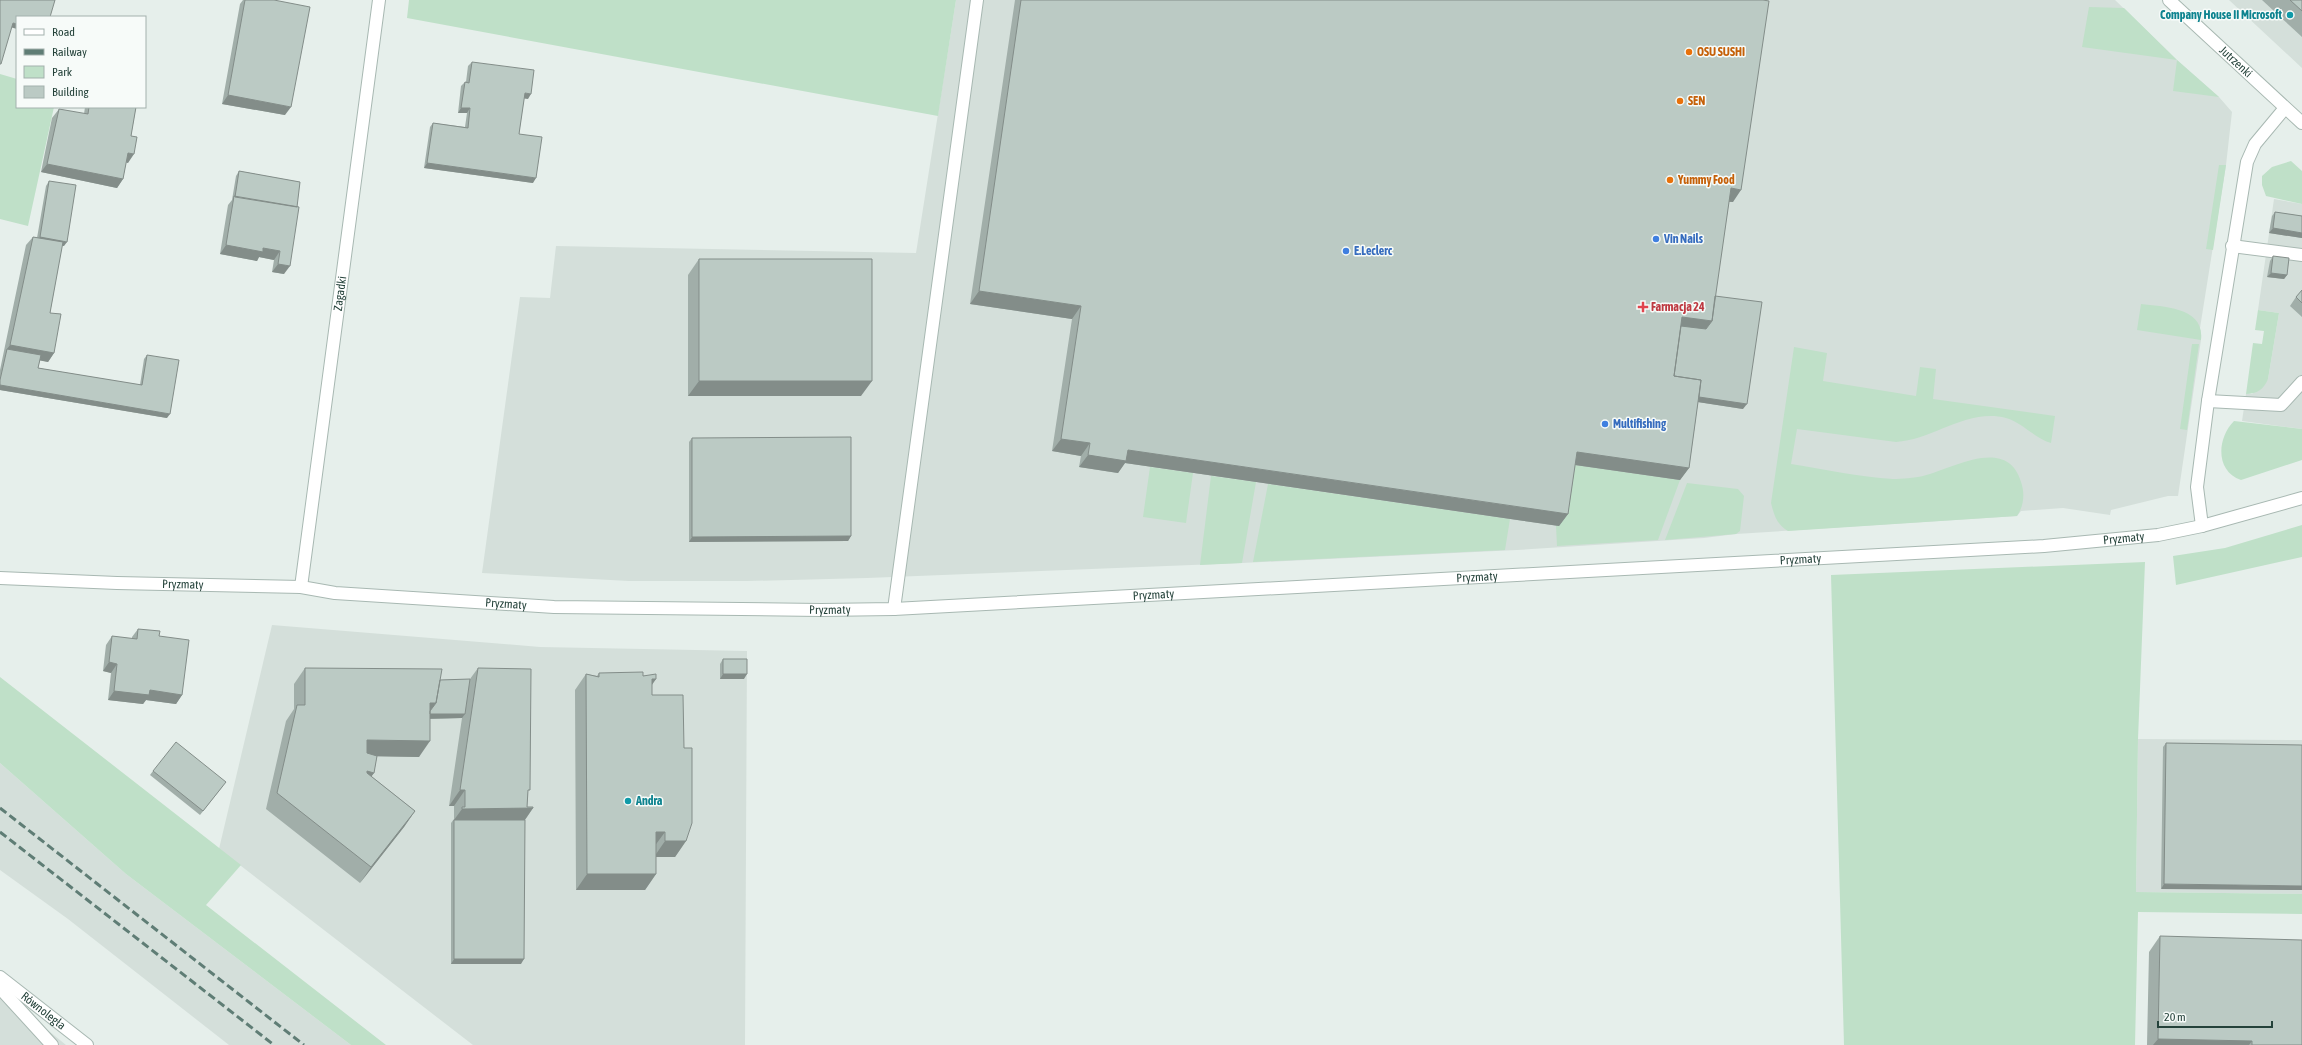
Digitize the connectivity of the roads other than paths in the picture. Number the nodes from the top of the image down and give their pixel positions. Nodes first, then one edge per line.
1 (379, 0) edge
2 (977, 0) edge
3 (2169, 0) edge
4 (2285, 108) junction
5 (2302, 123) edge
6 (2232, 246) junction
7 (2302, 255) edge
8 (2302, 382) edge
9 (2208, 401) junction
10 (2302, 498) edge
11 (2202, 526) junction
12 (0, 578) edge
13 (301, 587) junction
14 (894, 609) junction
15 (0, 977) edge
16 (0, 988) edge
17 (52, 1045) edge
18 (87, 1045) edge

1 - 13 street, Zagadki
2 - 14 street
3 - 4 street, Jutrzenki
4 - 5 street, Jutrzenki
4 - 6 street
6 - 7 street
6 - 9 street
8 - 9 street
9 - 11 street
10 - 11 street, Pryzmaty
11 - 14 street, Pryzmaty
12 - 13 street, Pryzmaty
13 - 14 street, Pryzmaty
15 - 18 street, Równoległa
16 - 17 street, Równoległa

